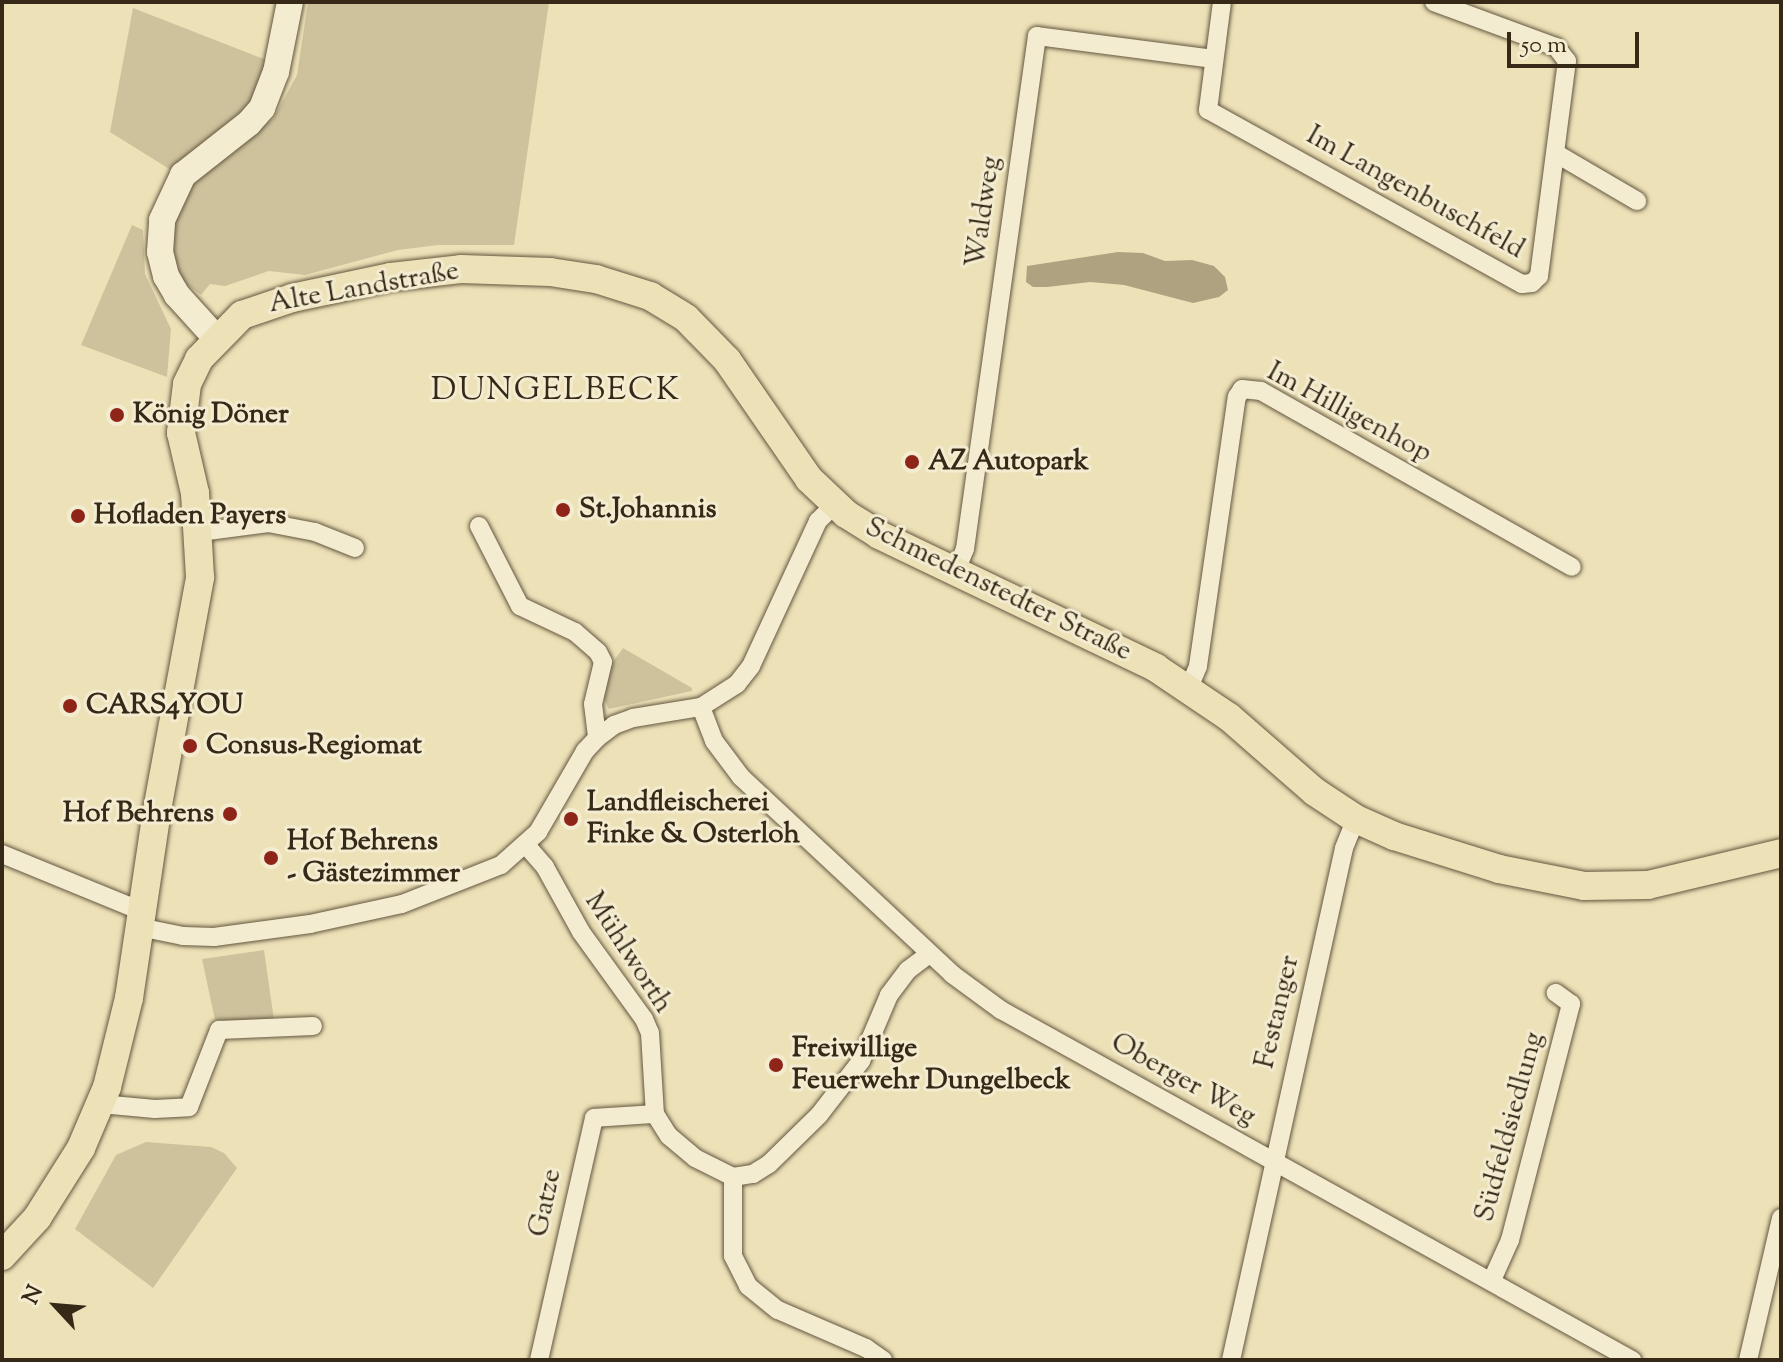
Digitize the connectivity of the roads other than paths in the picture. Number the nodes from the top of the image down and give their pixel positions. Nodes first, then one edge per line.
1 (290, 2) edge
2 (1222, 2) edge
3 (1434, 2) edge
4 (1213, 59) junction
5 (1557, 154) junction
6 (1637, 201) dead end
7 (216, 338) junction
8 (835, 504) junction
9 (479, 526) dead end
10 (200, 532) junction
11 (355, 548) dead end
12 (1572, 567) dead end
13 (956, 571) junction
14 (1188, 690) junction
15 (701, 707) junction
16 (597, 738) junction
17 (1356, 819) junction
18 (526, 845) junction
19 (1781, 853) edge
20 (2, 854) edge
21 (140, 919) junction
22 (929, 954) junction
23 (1556, 993) dead end
24 (313, 1026) dead end
25 (101, 1104) junction
26 (655, 1114) junction
27 (1273, 1162) junction
28 (733, 1177) junction
29 (1781, 1218) edge
30 (2, 1256) edge
31 (1492, 1280) junction
32 (539, 1360) edge
33 (883, 1360) edge
34 (1231, 1360) edge
35 (1632, 1360) edge
36 (1748, 1360) edge

1 - 7 street
2 - 4 street, Im Langenbuschfeld
3 - 5 street, Im Langenbuschfeld
4 - 5 street, Im Langenbuschfeld
4 - 13 street, Waldweg
5 - 6 street
7 - 8 main road, Alte Landstraße
7 - 10 main road, Alte Landstraße
8 - 13 main road, Schmedenstedter Straße
8 - 15 street, Schmedenstedter Straße
9 - 16 street
10 - 11 street
10 - 21 main road, Alte Landstraße
12 - 14 street, Im Hilligenhop
13 - 14 main road, Schmedenstedter Straße
14 - 17 main road, Schmedenstedter Straße
15 - 16 street, Schmedenstedter Straße
15 - 22 street, Oberger Weg
16 - 18 street, Schmedenstedter Straße
17 - 19 main road, Schmedenstedter Straße
17 - 27 street, Festanger
18 - 21 street, Schmedenstedter Straße
18 - 26 street, Mühlworth
20 - 21 street, Schmedenstedter Straße
21 - 25 main road
22 - 27 street, Oberger Weg
22 - 28 street
23 - 31 street, Südfeldsiedlung
24 - 25 street
25 - 30 main road
26 - 28 street
26 - 32 street, Gatze
27 - 31 street, Oberger Weg
27 - 34 street, Festanger
28 - 33 street
29 - 36 street
31 - 35 street, Oberger Weg

